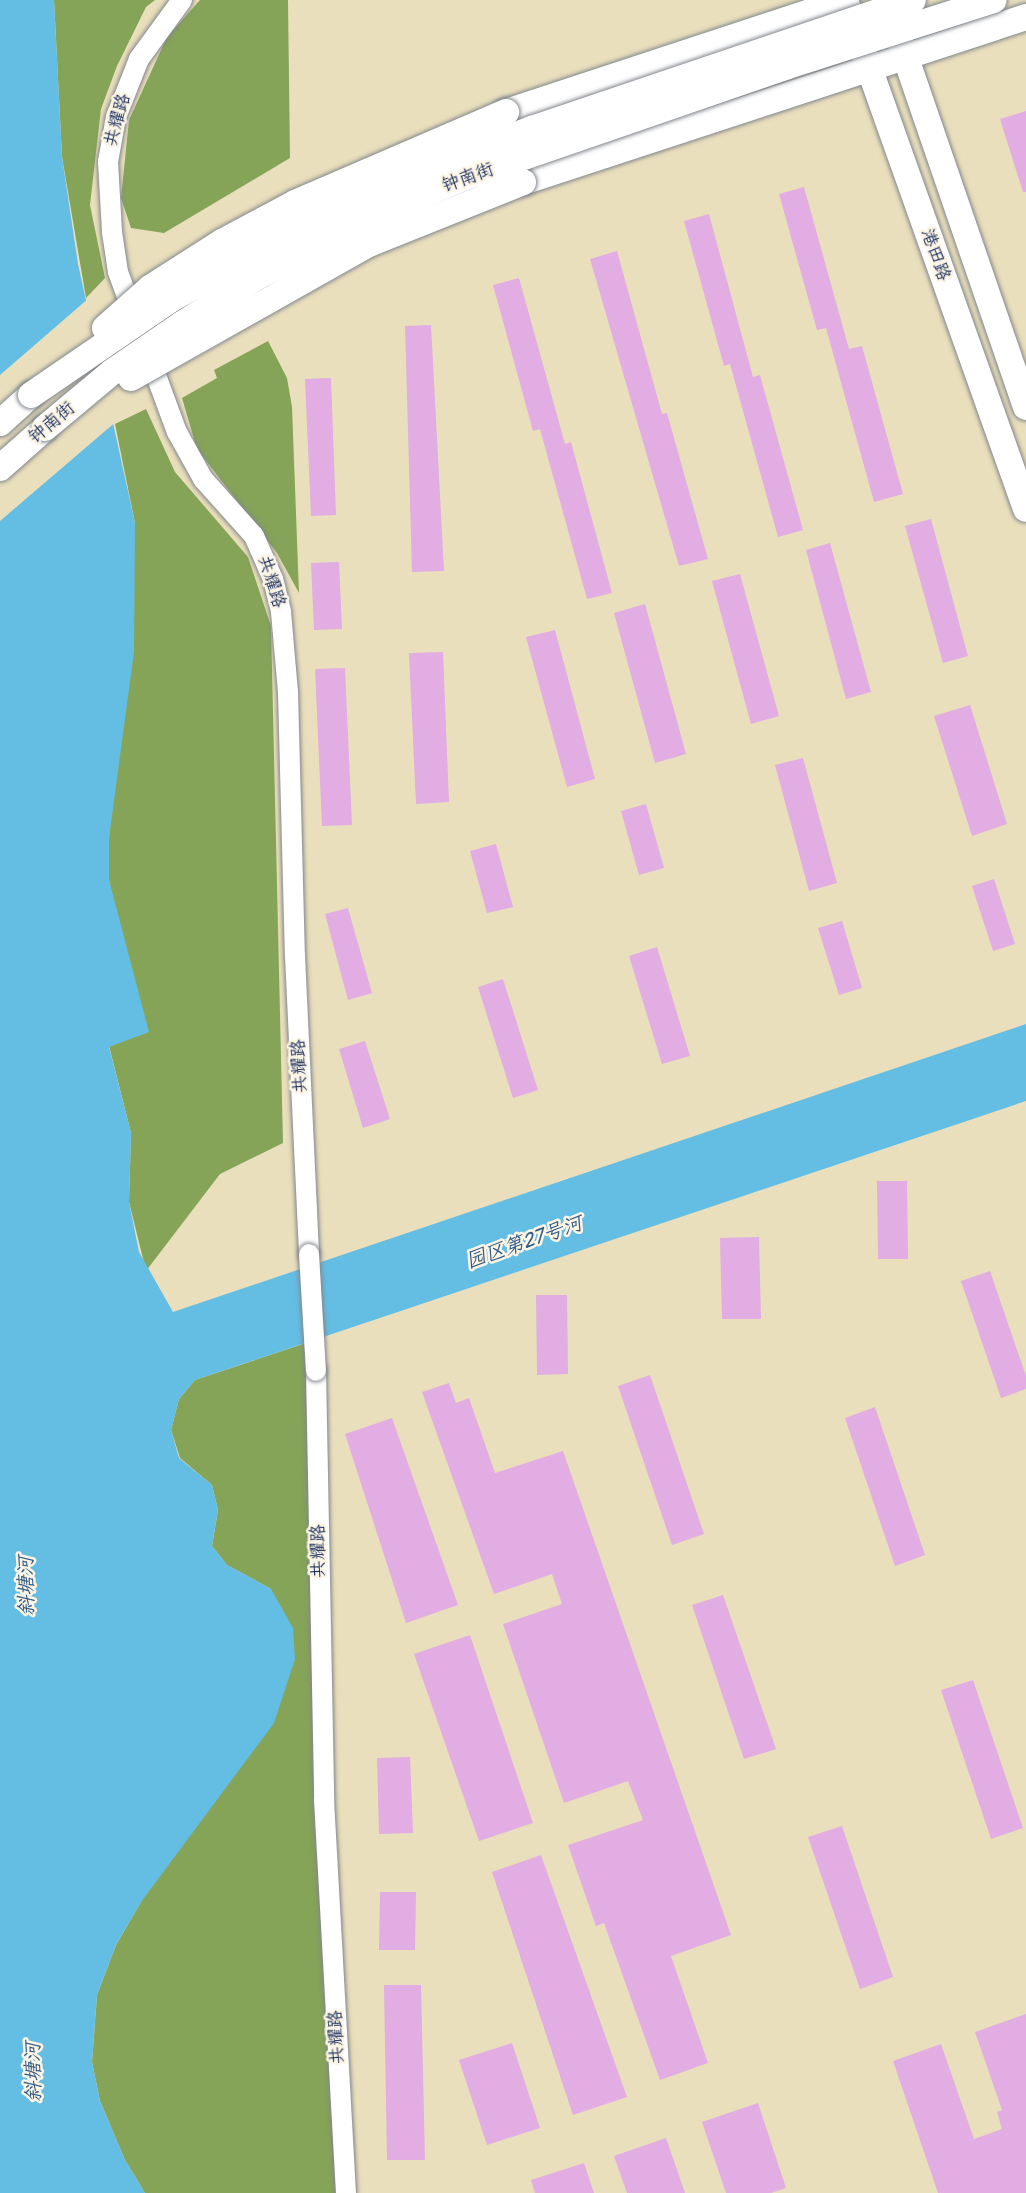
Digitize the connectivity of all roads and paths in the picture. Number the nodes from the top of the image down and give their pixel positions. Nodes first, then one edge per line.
1 (182, 0) edge
2 (845, 0) edge
3 (886, 0) edge
4 (913, 0) edge
5 (994, 0) edge
6 (1026, 17) edge
7 (904, 56) junction
8 (868, 68) junction
9 (31, 395) junction
10 (1026, 407) edge
11 (0, 423) edge
12 (45, 428) junction
13 (0, 468) edge
14 (1026, 509) edge
15 (346, 2193) edge

1 - 15 street, 共耀路, bridge
2 - 8 main road, 港田路
2 - 9 main road, bridge
3 - 7 main road, 港田路
4 - 9 main road, 钟南街, bridge
5 - 12 main road, 钟南街, bridge
6 - 7 main road
7 - 8 main road
7 - 10 main road, 港田路
8 - 12 main road, bridge
8 - 14 main road, 港田路
9 - 11 main road, 钟南街
12 - 13 main road, 钟南街

